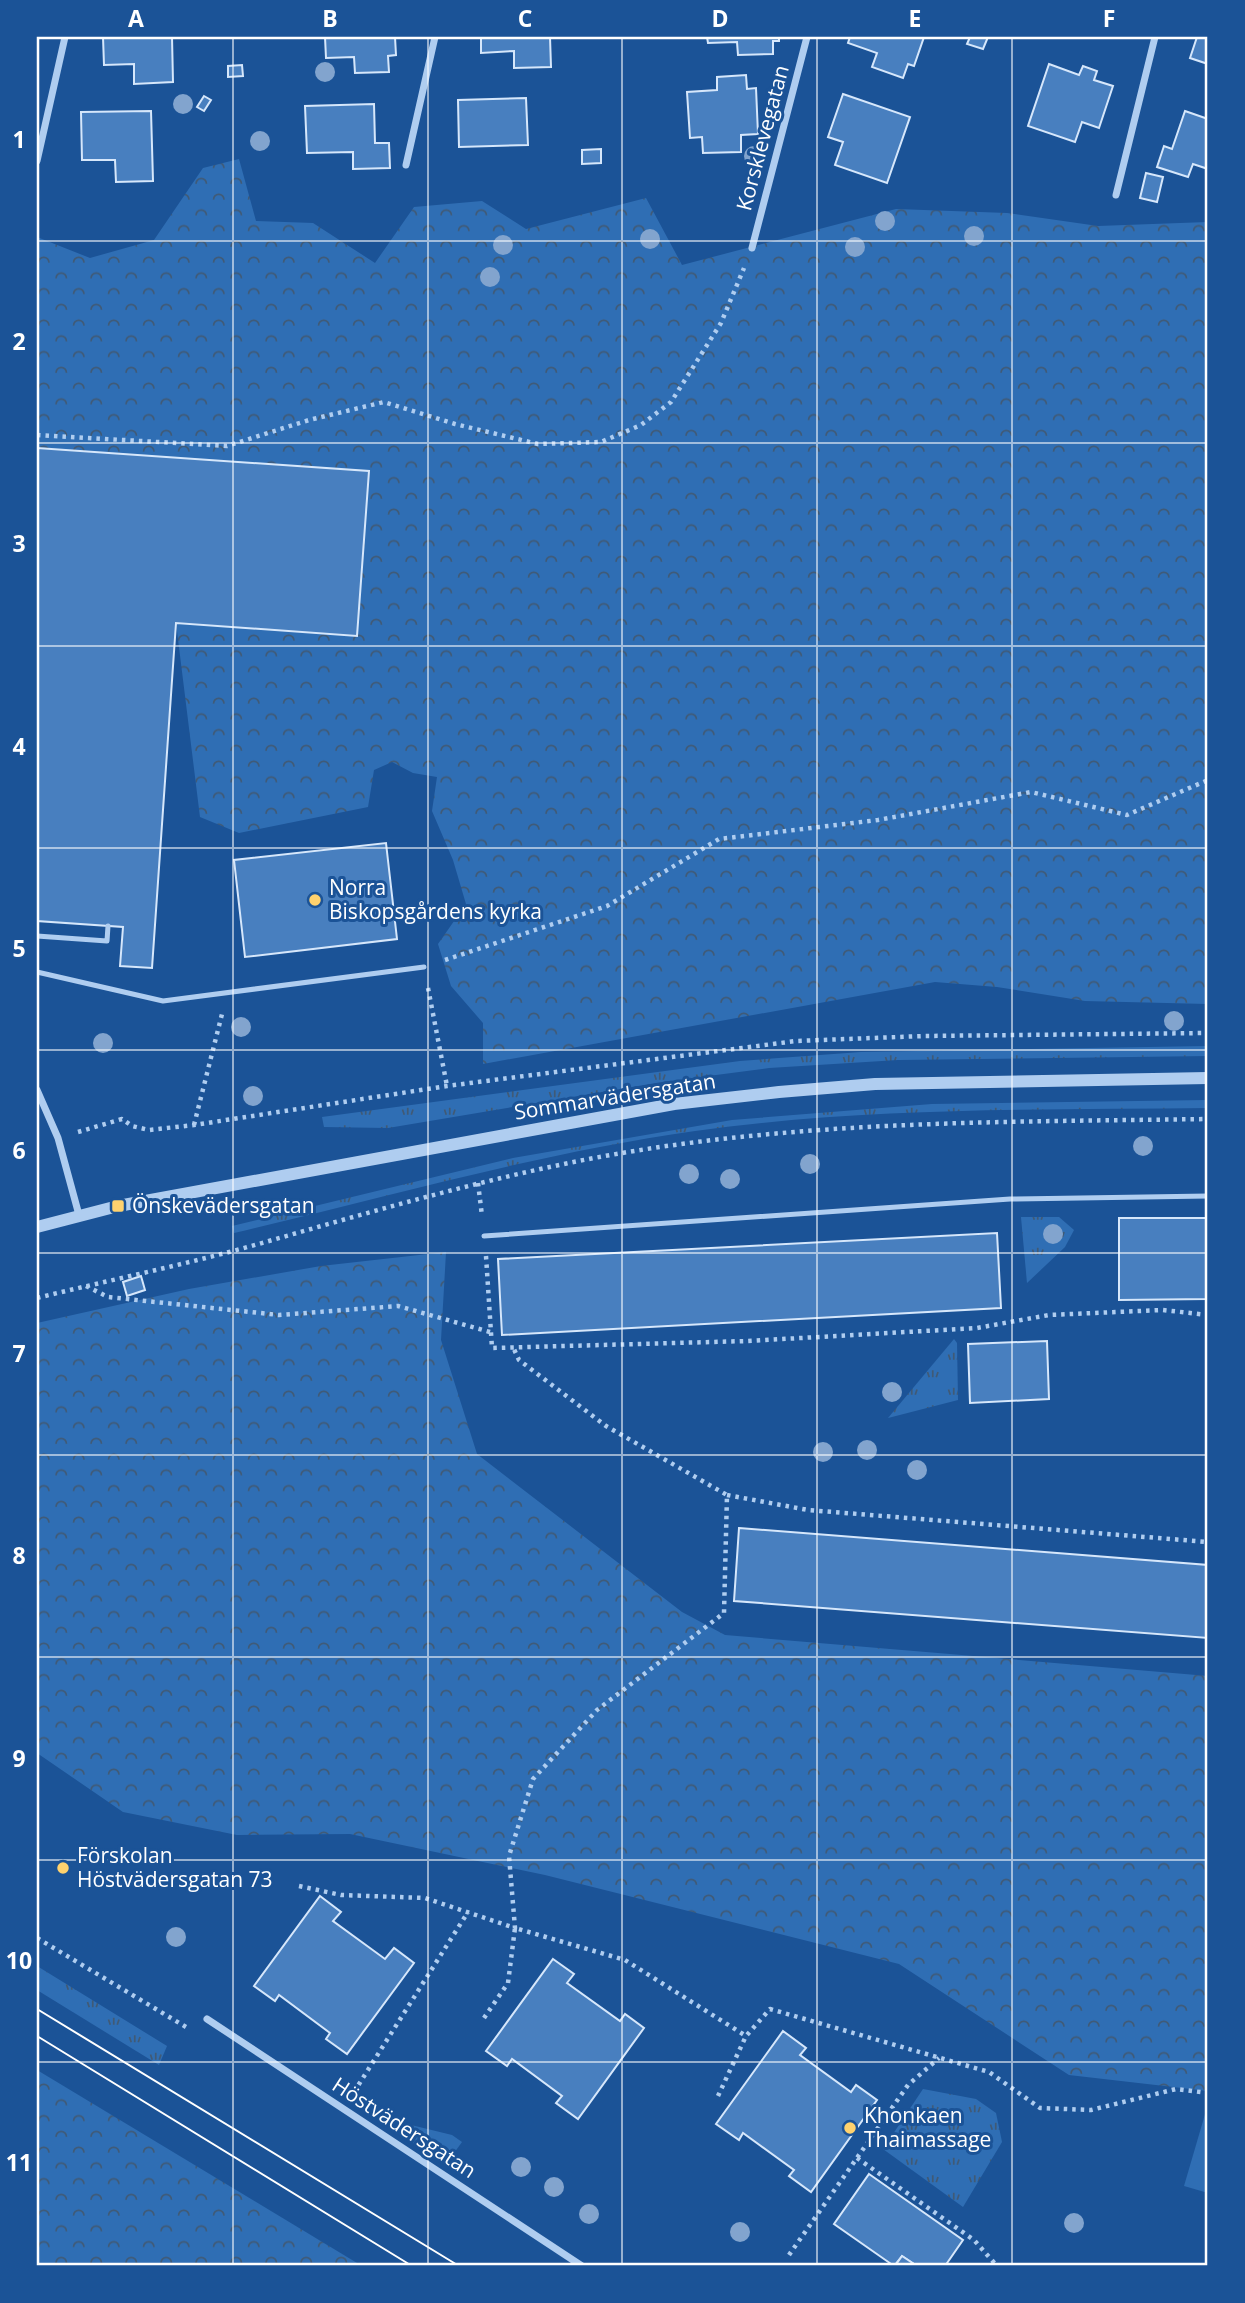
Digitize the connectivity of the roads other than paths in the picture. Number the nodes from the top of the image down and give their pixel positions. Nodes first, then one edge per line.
1 (65, 37) edge
2 (435, 37) edge
3 (807, 37) edge
4 (1154, 37) edge
5 (37, 161) edge
6 (406, 164) dead end
7 (1116, 195) dead end
8 (752, 248) road end
9 (108, 926) dead end
10 (37, 936) edge
11 (424, 967) road end
12 (37, 972) edge
13 (1208, 1078) edge
14 (37, 1090) edge
15 (1208, 1196) edge
16 (79, 1215) junction
17 (37, 1227) edge
18 (484, 1236) road end
19 (207, 2019) road end
20 (582, 2266) edge

1 - 5 street
2 - 6 street
3 - 8 street, Korsklevegatan
4 - 7 street
9 - 10 lane
11 - 12 lane
13 - 16 street, Sommarvädersgatan
14 - 16 street
15 - 18 lane
16 - 17 street, Sommarvädersgatan
19 - 20 street, Höstvädersgatan

